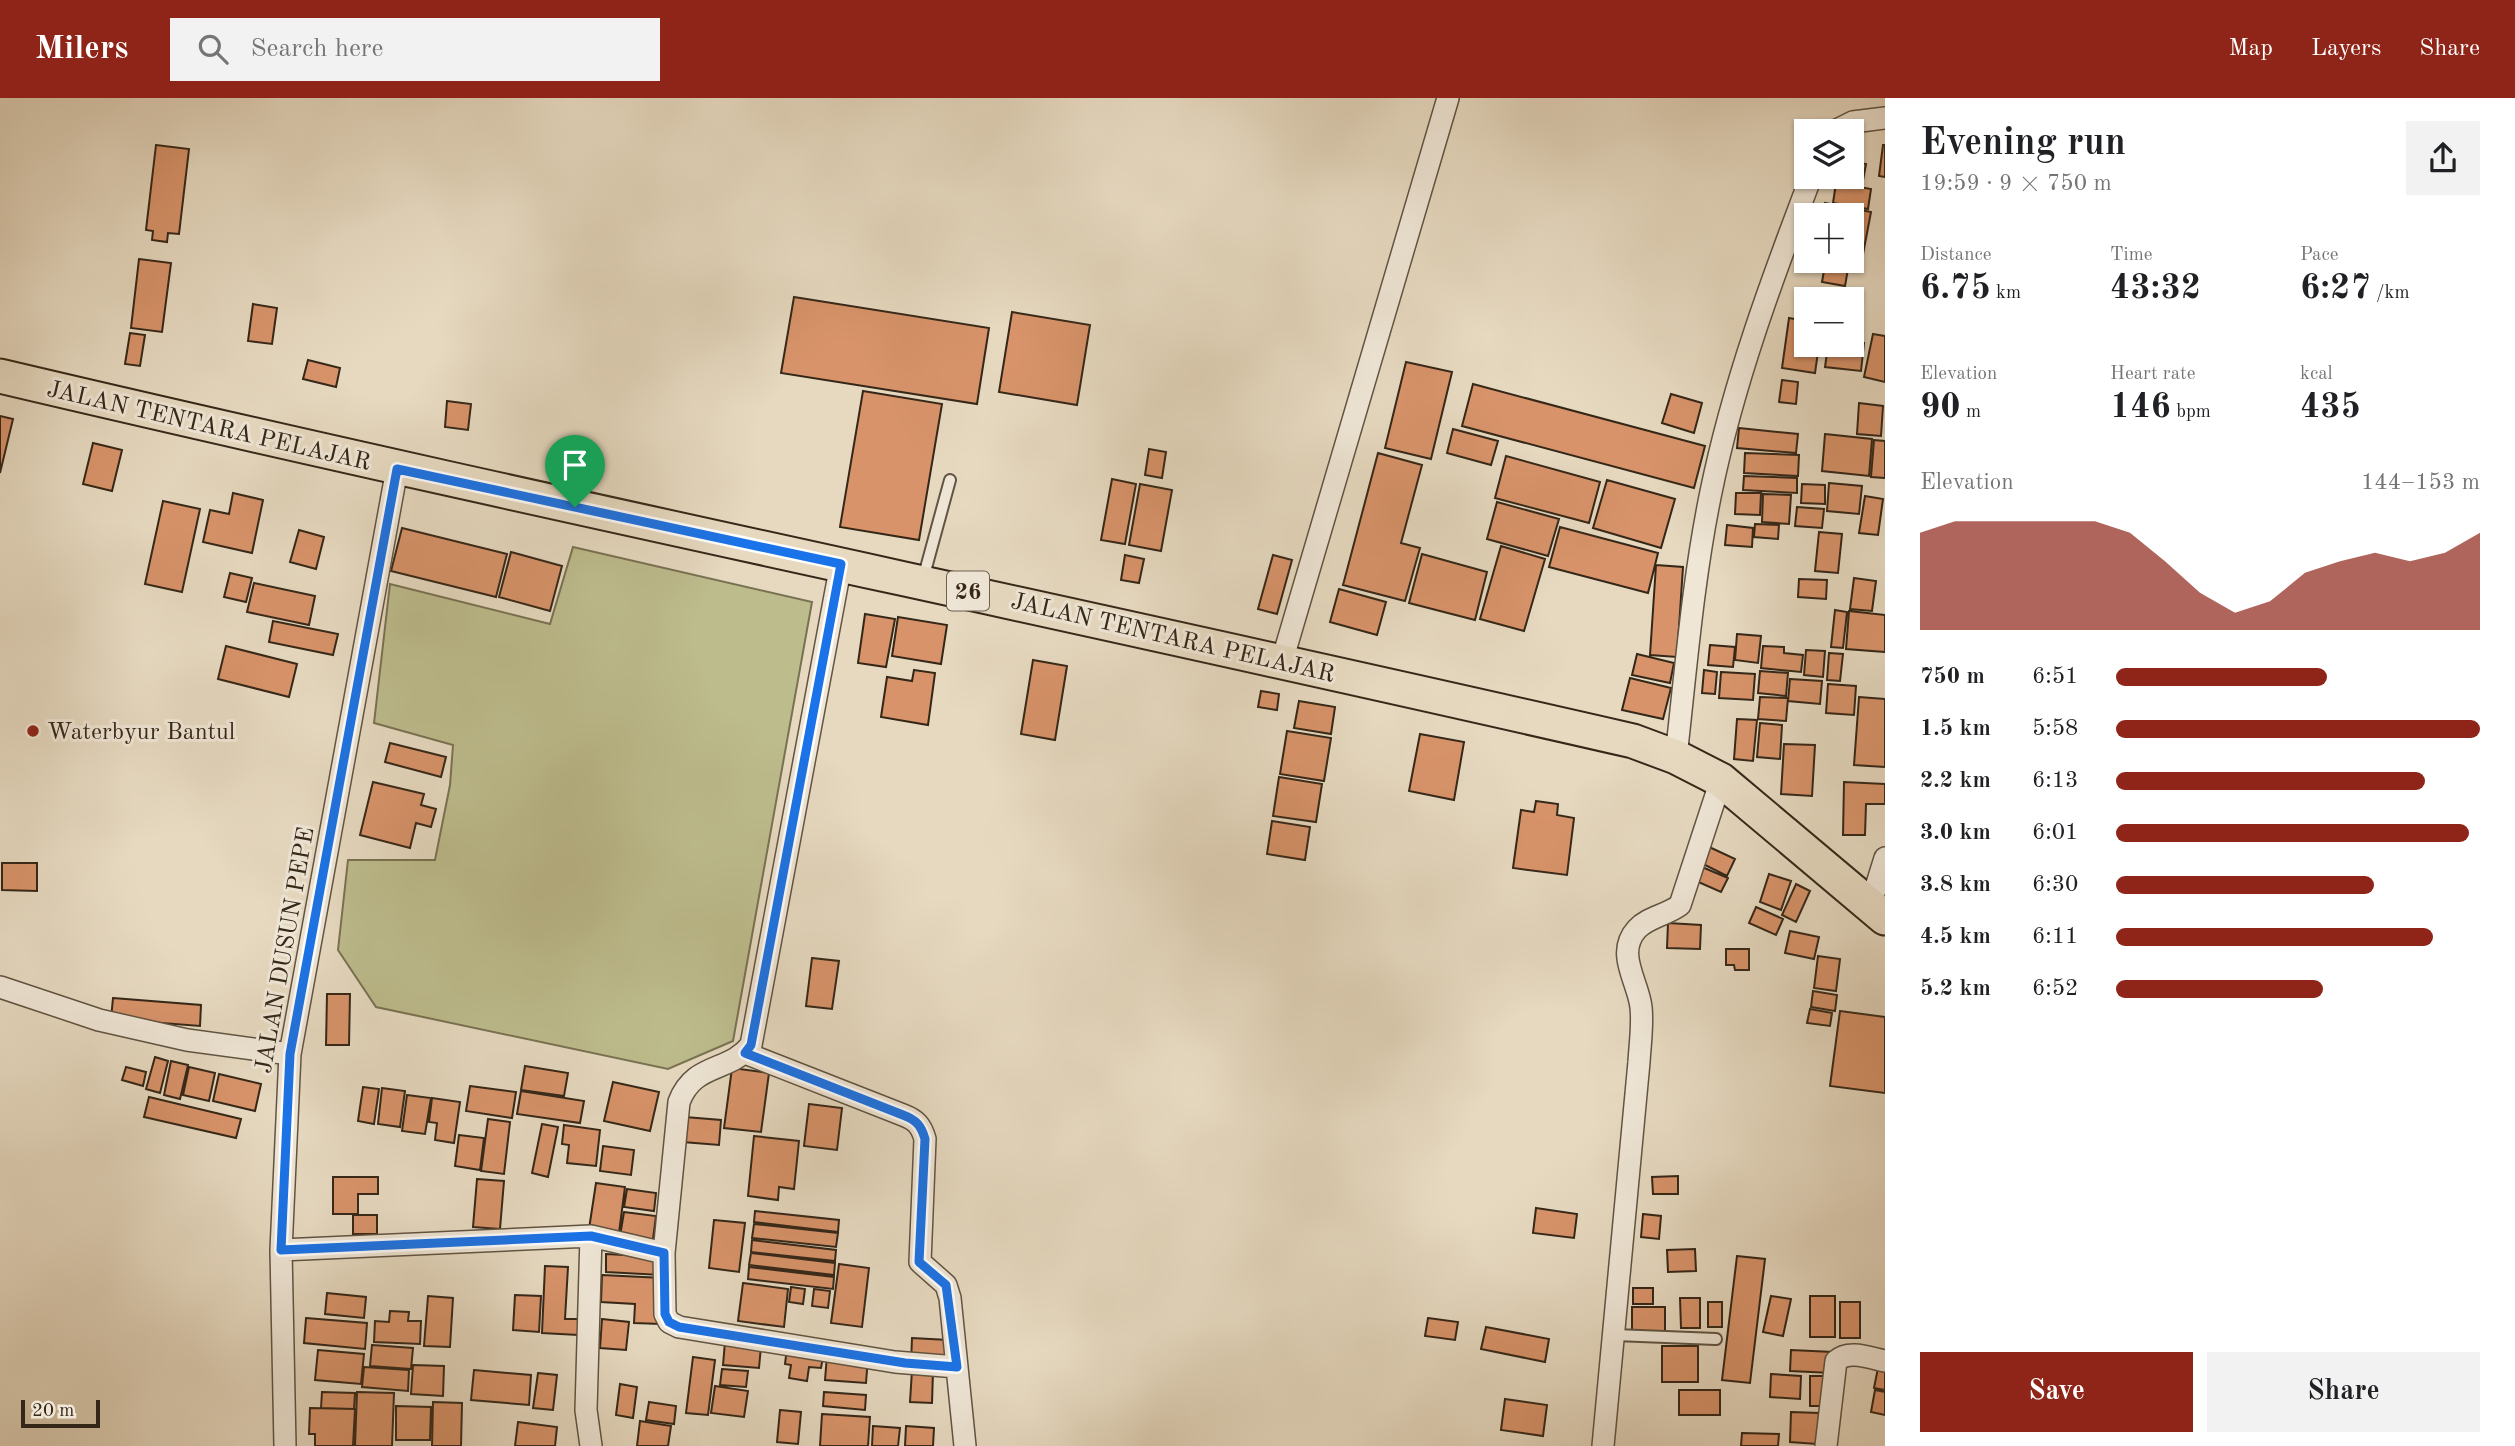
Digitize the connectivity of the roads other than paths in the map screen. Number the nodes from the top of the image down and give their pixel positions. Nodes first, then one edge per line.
1 (1448, 98) edge
2 (1885, 118) edge
3 (1864, 121) edge
4 (1806, 189) edge
5 (0, 376) edge
6 (397, 469) junction
7 (950, 480) dead end
8 (841, 564) junction
9 (922, 581) junction
10 (1282, 661) junction
11 (1676, 757) junction
12 (1720, 780) junction
13 (1885, 858) edge
14 (1878, 910) edge
15 (0, 987) edge
16 (745, 1053) junction
17 (290, 1054) junction
18 (591, 1236) junction
19 (281, 1250) junction
20 (664, 1253) junction
21 (1615, 1335) junction
22 (1716, 1339) dead end
23 (1885, 1361) edge
24 (957, 1367) junction
25 (285, 1446) edge
26 (591, 1446) edge
27 (965, 1446) edge
28 (1603, 1446) edge
29 (1826, 1446) edge

1 - 10 street
2 - 3 street
4 - 11 street
5 - 6 main road, JALAN TENTARA PELAJAR / 26
6 - 8 main road, JALAN TENTARA PELAJAR / 26
6 - 17 street, JALAN DUSUN PEPE
7 - 9 lane
8 - 9 main road, JALAN TENTARA PELAJAR / 26
8 - 16 street
9 - 10 main road, JALAN TENTARA PELAJAR / 26
10 - 11 main road, JALAN TENTARA PELAJAR / 26
11 - 12 main road, JALAN TENTARA PELAJAR / 26
12 - 14 main road, JALAN TENTARA PELAJAR / 26
12 - 21 street
13 - 14 street
15 - 17 street
16 - 20 street
16 - 24 street
17 - 19 street, JALAN DUSUN PEPE
18 - 19 street
18 - 20 street
18 - 26 street
19 - 25 street, JALAN DUSUN PEPE
20 - 24 street
21 - 22 lane
21 - 28 street
23 - 29 street
24 - 27 street

